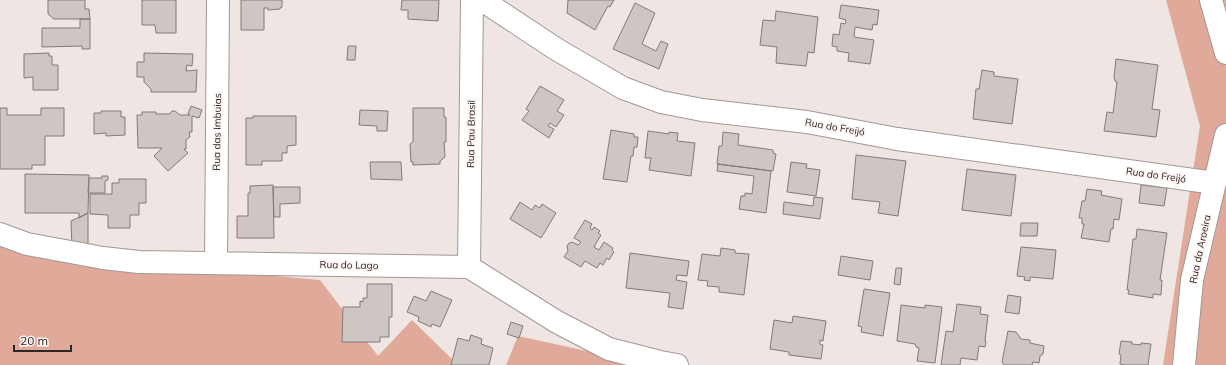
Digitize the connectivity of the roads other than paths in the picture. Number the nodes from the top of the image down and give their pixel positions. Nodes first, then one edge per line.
1 (218, 0) edge
2 (472, 0) edge
3 (482, 0) edge
4 (1211, 0) edge
5 (1226, 53) edge
6 (1226, 135) edge
7 (1215, 183) junction
8 (0, 234) edge
9 (216, 263) junction
10 (470, 267) junction
11 (677, 365) edge
12 (1184, 365) edge

1 - 9 street, Rua das Imbuias
2 - 10 street, Rua Pau Brasil
3 - 7 street, Rua do Freijó
4 - 5 street
6 - 7 street, Rua da Aroeira
7 - 12 street, Rua da Aroeira
8 - 9 street, Rua do Lago
9 - 10 street, Rua do Lago
10 - 11 street

